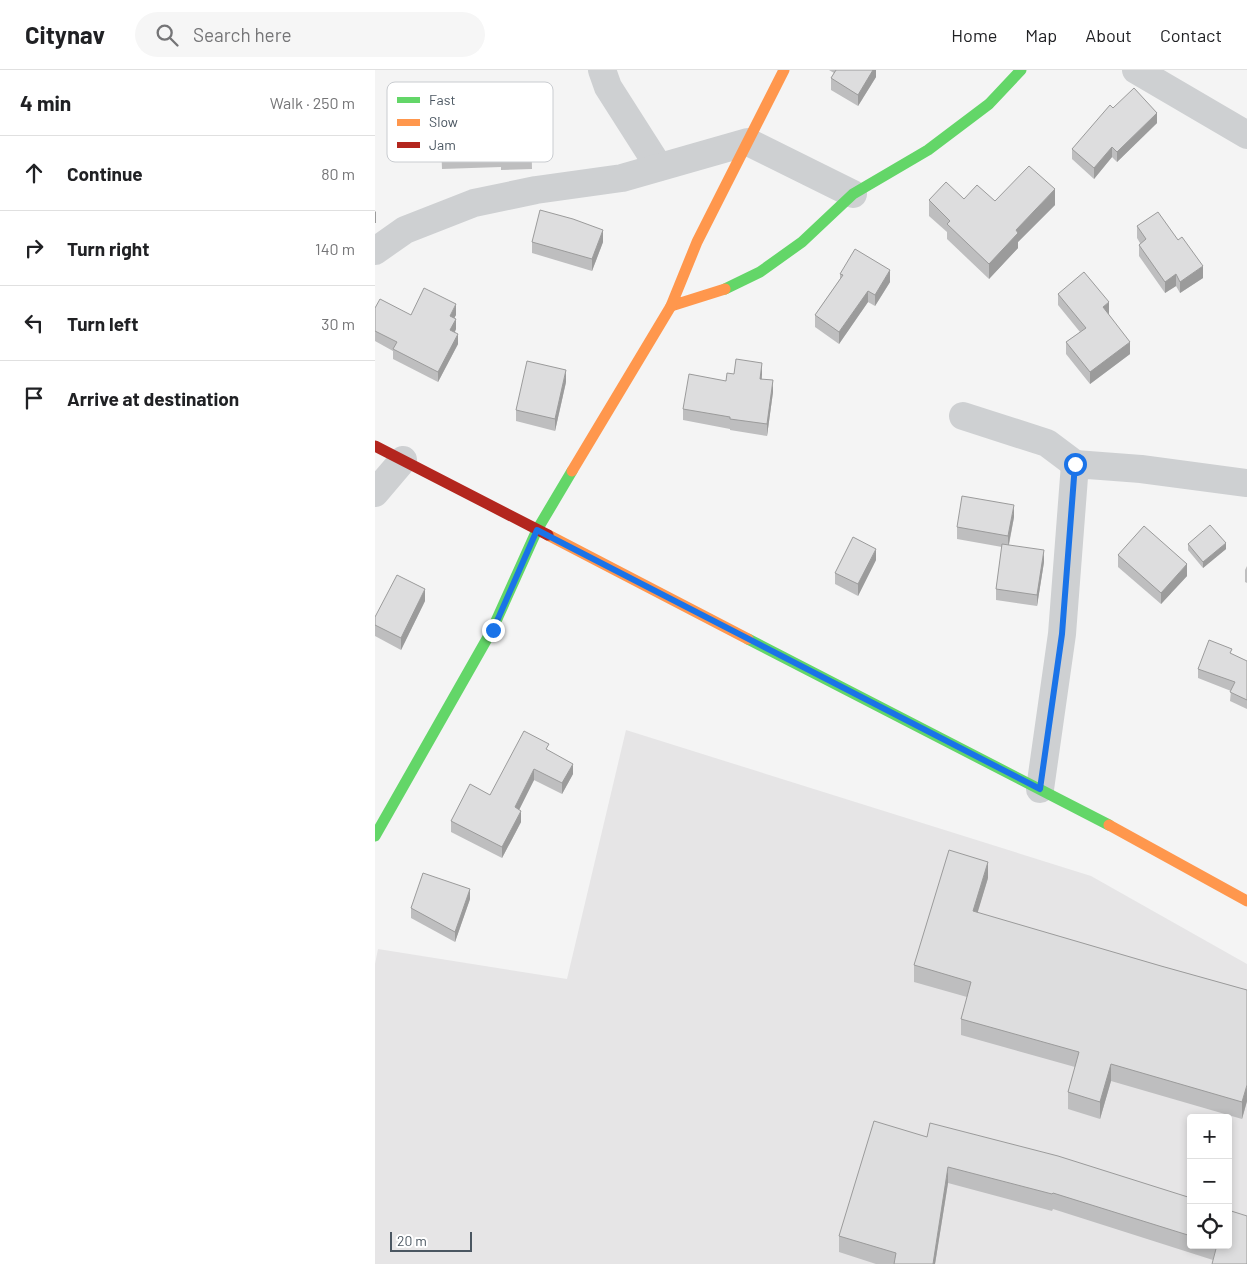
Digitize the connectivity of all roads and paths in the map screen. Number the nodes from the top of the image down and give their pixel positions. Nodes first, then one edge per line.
1 (602, 70) edge
2 (784, 70) edge
3 (1021, 70) edge
4 (1136, 70) edge
5 (1247, 135) edge
6 (748, 142) junction
7 (659, 167) junction
8 (853, 194) junction
9 (375, 251) edge
10 (671, 306) junction
11 (963, 416) dead end
12 (375, 446) edge
13 (403, 460) junction
14 (1075, 464) junction
15 (1247, 483) edge
16 (375, 493) edge
17 (537, 530) junction
18 (1040, 789) junction
19 (375, 836) edge
20 (1247, 901) edge

1 - 7 street
2 - 6 street
3 - 8 street
4 - 5 street
6 - 7 street
6 - 8 street
6 - 10 street
7 - 9 street
8 - 10 street
10 - 17 street
11 - 14 street
12 - 13 street
13 - 16 street
13 - 17 street
14 - 15 street
14 - 18 street
17 - 18 street
17 - 19 street
18 - 20 street

